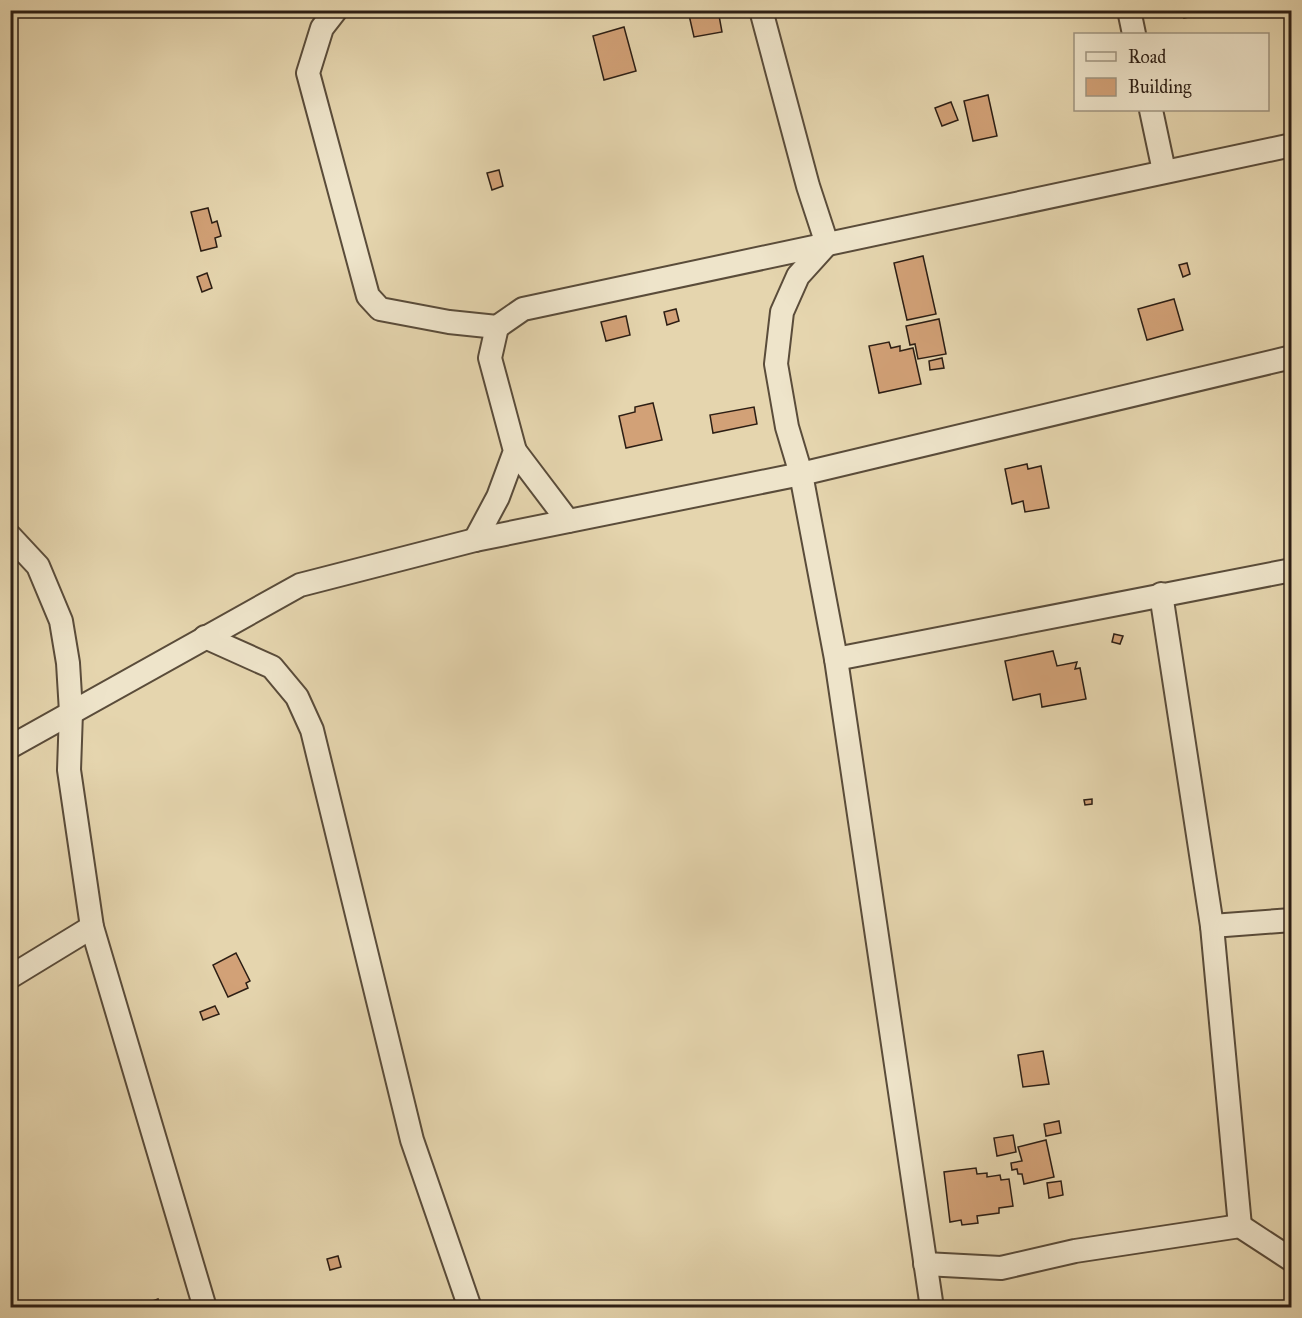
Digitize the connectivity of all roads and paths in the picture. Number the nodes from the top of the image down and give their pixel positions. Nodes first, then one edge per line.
1 (336, 10) edge
2 (761, 10) edge
3 (1129, 10) edge
4 (1134, 33) edge
5 (1151, 111) edge
6 (1292, 146) edge
7 (1164, 171) junction
8 (827, 244) junction
9 (497, 327) junction
10 (1292, 357) edge
11 (515, 451) junction
12 (801, 474) junction
13 (568, 521) junction
14 (10, 536) edge
15 (475, 540) junction
16 (1292, 570) edge
17 (1161, 594) junction
18 (205, 637) junction
19 (836, 659) junction
20 (71, 712) junction
21 (10, 747) edge
22 (1292, 920) edge
23 (1212, 926) junction
24 (92, 927) junction
25 (10, 977) edge
26 (1240, 1226) junction
27 (1292, 1260) edge
28 (924, 1264) junction
29 (204, 1308) edge
30 (470, 1308) edge
31 (932, 1308) edge

1 - 9 street
2 - 8 street
3 - 4 street
5 - 7 street
6 - 7 street
7 - 8 street
8 - 9 street
8 - 12 street
9 - 11 street
10 - 12 street
11 - 13 street
11 - 15 street
12 - 13 street
12 - 19 street
13 - 15 street
14 - 20 street
15 - 18 street
16 - 17 street
17 - 19 street
17 - 23 street
18 - 20 street
18 - 30 street
19 - 28 street
20 - 21 street
20 - 24 street
22 - 23 street
23 - 26 street
24 - 25 street
24 - 29 street
26 - 27 street
26 - 28 street
28 - 31 street

